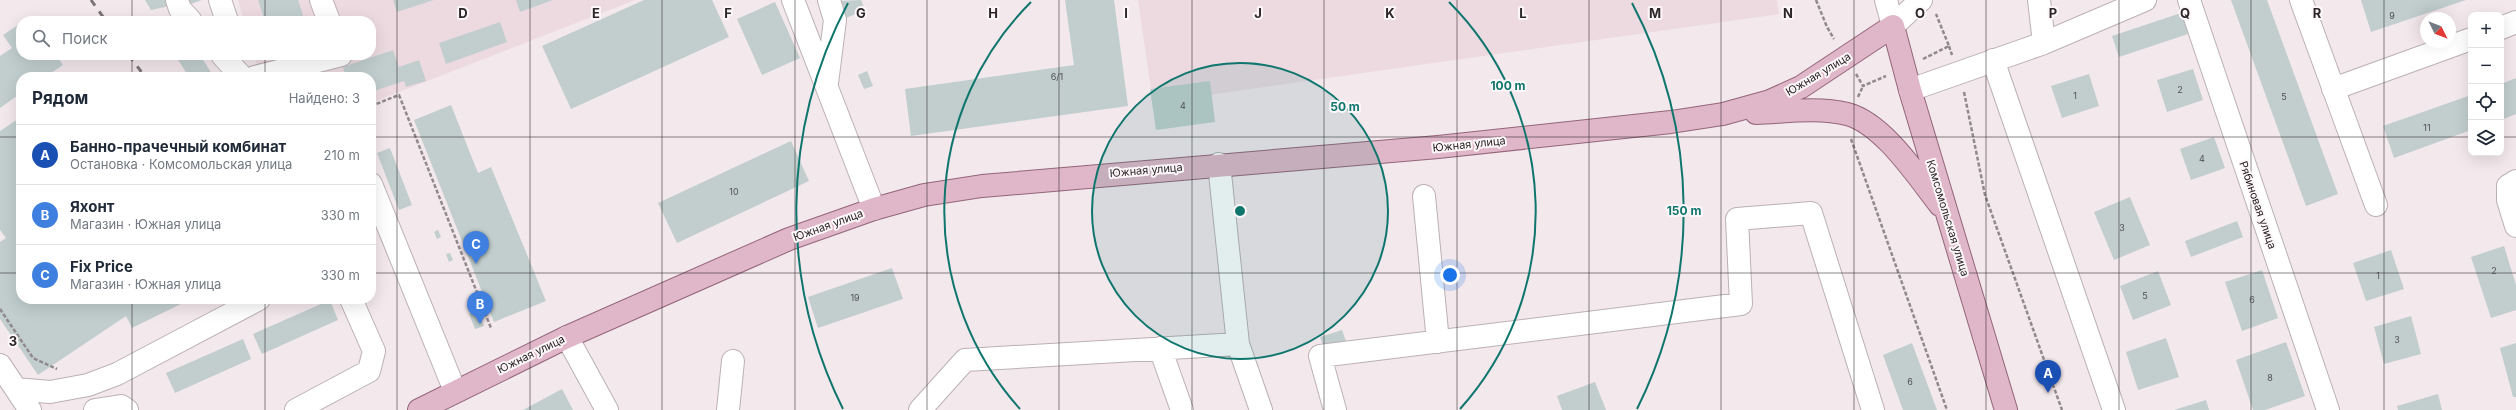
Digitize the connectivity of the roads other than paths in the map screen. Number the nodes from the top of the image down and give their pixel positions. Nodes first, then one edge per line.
1 (177, 0) edge
2 (220, 0) edge
3 (320, 0) edge
4 (793, 0) edge
5 (829, 0) edge
6 (1886, 0) edge
7 (1921, 0) edge
8 (2039, 0) edge
9 (2145, 0) edge
10 (2189, 0) edge
11 (2301, 0) edge
12 (186, 16) edge
13 (225, 16) edge
14 (327, 16) edge
15 (2516, 22) edge
16 (1893, 26) junction
17 (2504, 27) edge
18 (2468, 40) edge
19 (2044, 43) junction
20 (227, 60) edge
21 (238, 60) edge
22 (322, 60) edge
23 (1993, 60) junction
24 (238, 72) edge
25 (242, 72) edge
26 (275, 72) edge
27 (827, 84) junction
28 (2333, 89) junction
29 (1910, 90) junction
30 (1723, 114) junction
31 (1219, 164) junction
32 (2516, 181) edge
33 (376, 196) edge
34 (1424, 196) dead end
35 (2376, 205) dead end
36 (874, 209) junction
37 (1946, 212) junction
38 (2516, 226) edge
39 (250, 304) edge
40 (353, 304) edge
41 (566, 337) junction
42 (1438, 342) junction
43 (1238, 344) junction
44 (1160, 348) junction
45 (733, 361) dead end
46 (0, 365) edge
47 (16, 389) junction
48 (455, 391) junction
49 (30, 410) edge
50 (95, 410) edge
51 (127, 410) edge
52 (296, 410) edge
53 (419, 410) edge
54 (607, 410) edge
55 (728, 410) edge
56 (920, 410) edge
57 (1182, 410) edge
58 (1261, 410) edge
59 (1335, 410) edge
60 (1873, 410) edge
61 (2006, 410) edge
62 (2114, 410) edge
63 (2328, 410) edge

1 - 12 street
2 - 13 street
3 - 14 street
4 - 27 street
5 - 27 street
6 - 16 street
7 - 16 street
8 - 19 street
9 - 19 street
10 - 63 street, Рябиновая улица
11 - 28 street
15 - 17 street
16 - 29 main road, Комсомольская улица
16 - 30 main road, Южная улица
18 - 28 street
19 - 23 street
20 - 24 street
21 - 25 street
22 - 26 street
23 - 29 street
23 - 62 street
27 - 36 street
28 - 35 street
29 - 37 main road, Комсомольская улица
30 - 31 main road, Южная улица
30 - 37 main road
31 - 36 main road, Южная улица
31 - 43 street
32 - 38 street
33 - 48 street
34 - 42 street
36 - 41 main road, Южная улица
37 - 61 main road, Комсомольская улица
39 - 47 street
40 - 52 street
41 - 48 main road, Южная улица
41 - 54 street
42 - 59 street
42 - 60 street
43 - 44 street
43 - 58 street
44 - 56 street
44 - 57 street
45 - 55 street
46 - 47 street
47 - 49 street
48 - 53 main road, Южная улица
50 - 51 street

